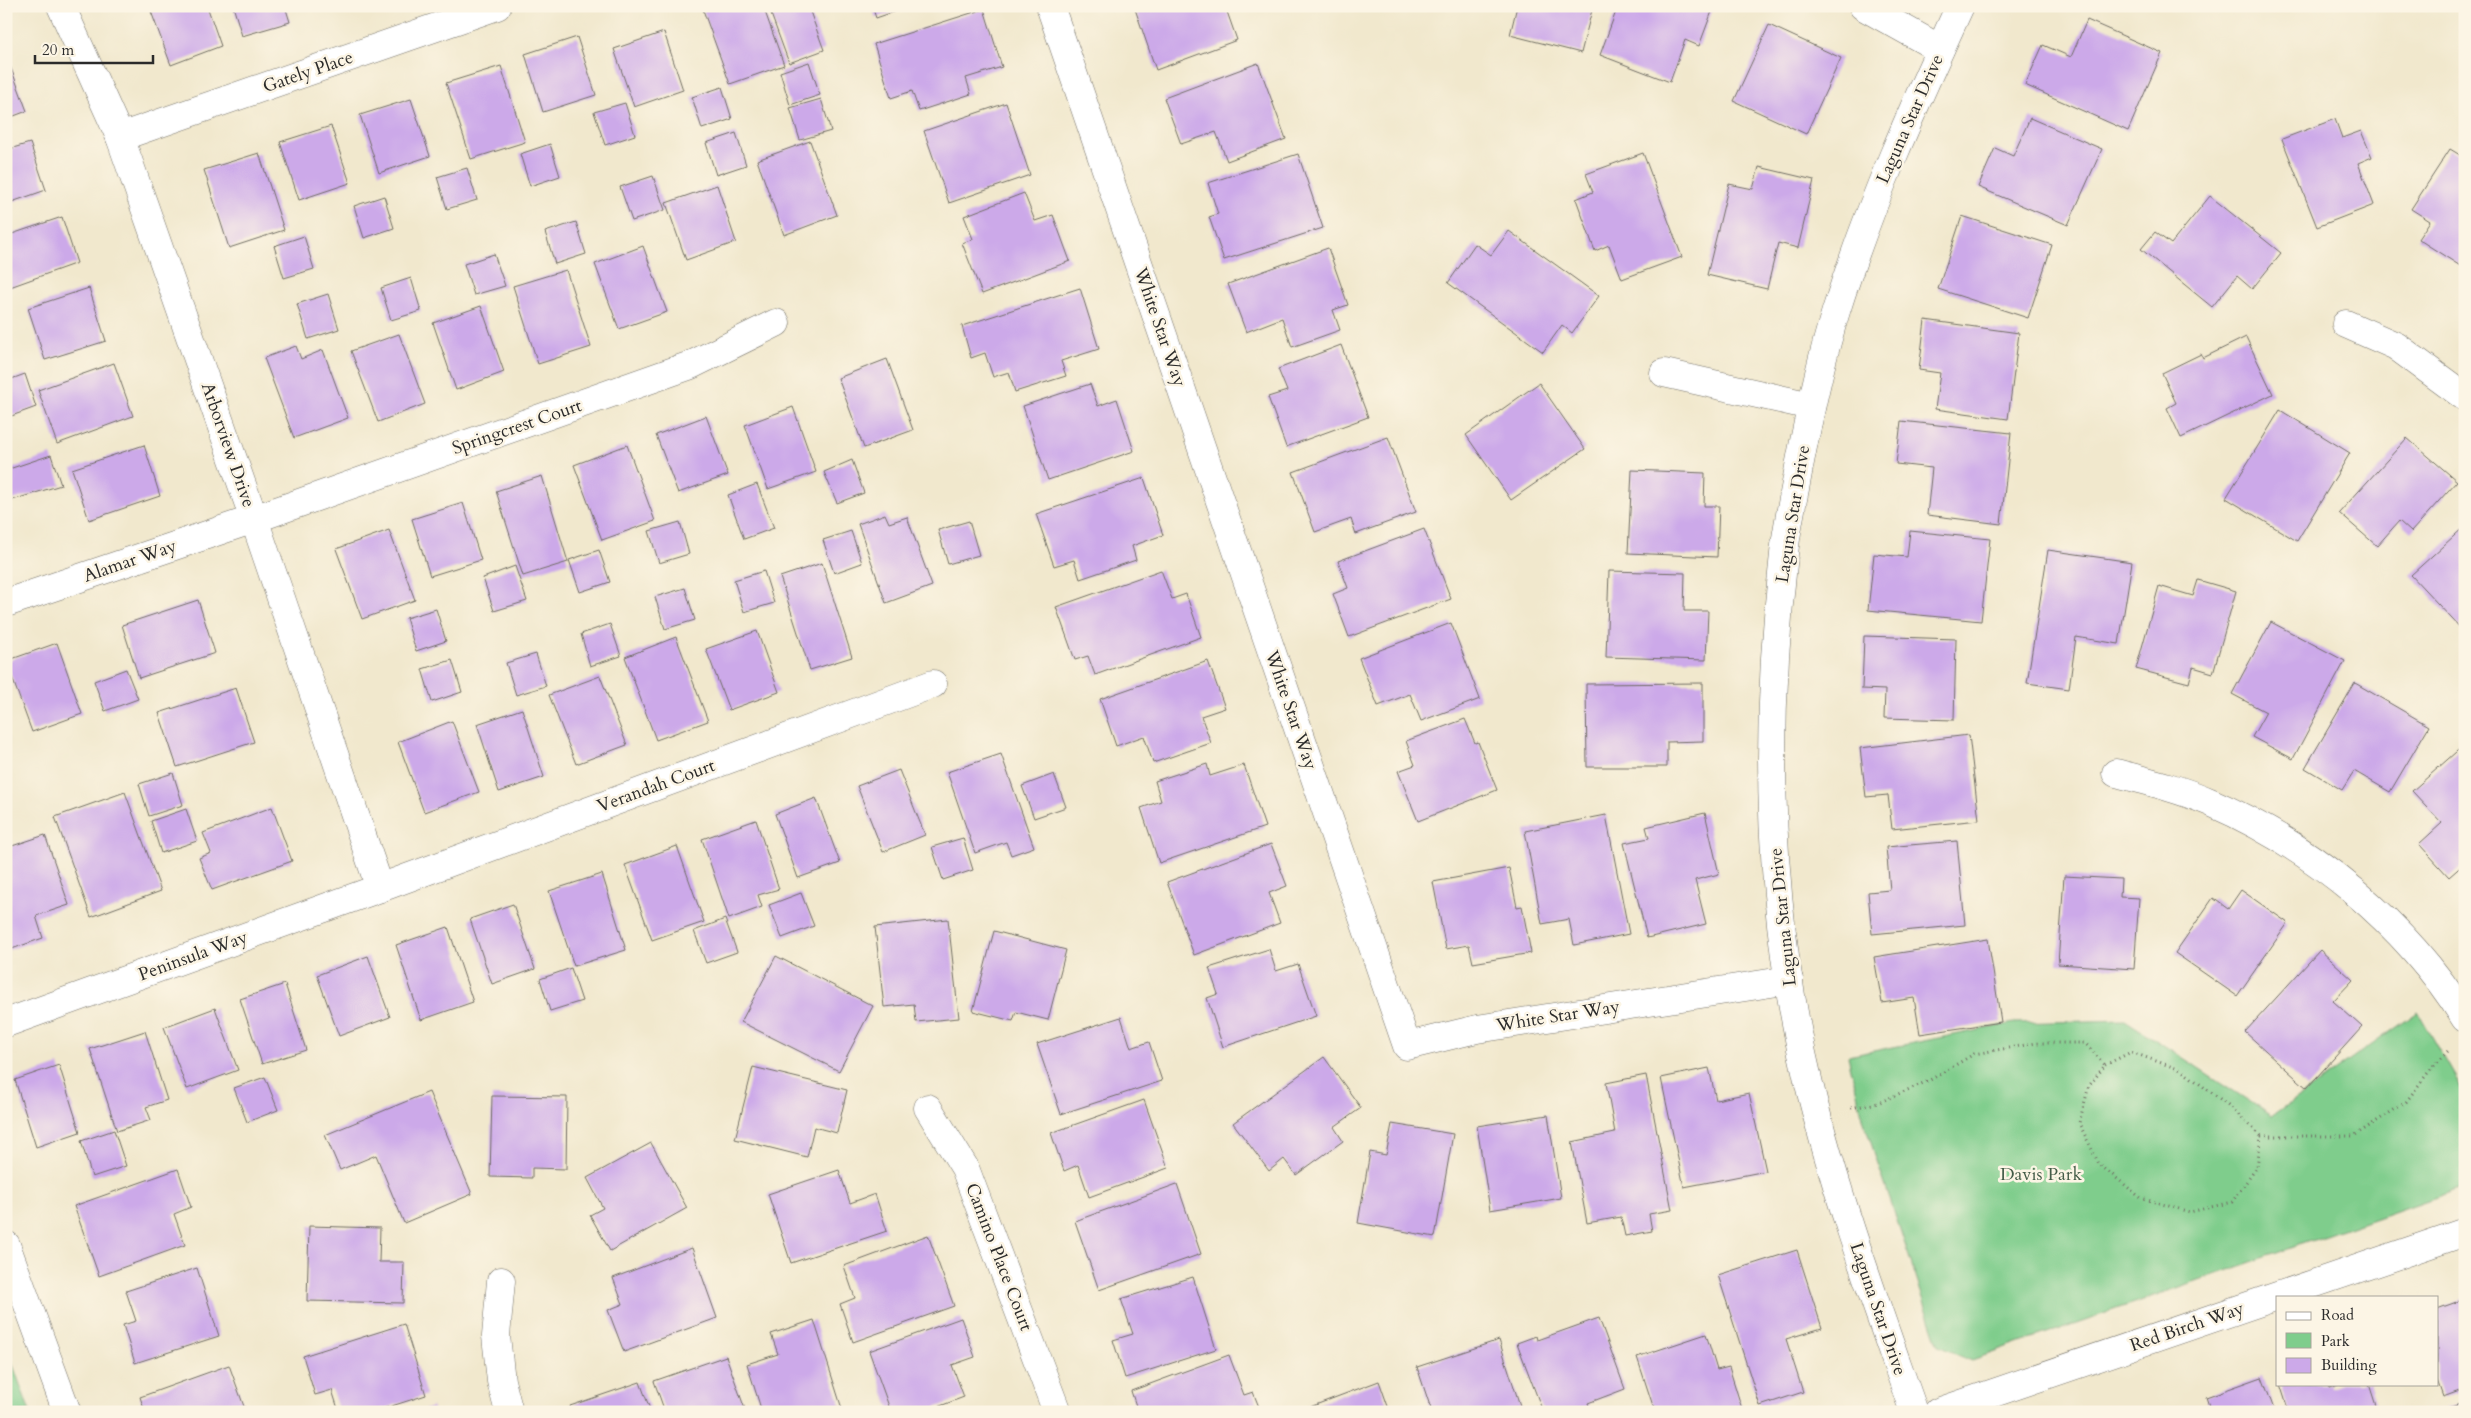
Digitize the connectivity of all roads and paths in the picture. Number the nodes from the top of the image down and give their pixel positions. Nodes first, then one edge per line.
1 (61, 6) edge
2 (497, 6) edge
3 (1050, 6) edge
4 (1862, 6) edge
5 (1960, 6) edge
6 (1940, 50) junction
7 (120, 137) junction
8 (776, 323) dead end
9 (2346, 324) dead end
10 (1664, 372) dead end
11 (2465, 397) edge
12 (1811, 406) junction
13 (254, 519) junction
14 (6, 603) edge
15 (933, 684) dead end
16 (2116, 773) dead end
17 (380, 888) junction
18 (1789, 980) junction
19 (2465, 1018) edge
20 (6, 1023) edge
21 (2452, 1047) dead end
22 (2105, 1065) junction
23 (928, 1108) dead end
24 (1817, 1114) junction
25 (2261, 1136) junction
26 (2465, 1232) edge
27 (6, 1245) edge
28 (501, 1282) dead end
29 (2278, 1296) edge
30 (2276, 1297) edge
31 (67, 1412) edge
32 (509, 1412) edge
33 (1057, 1412) edge
34 (1914, 1412) edge
35 (1938, 1412) edge

1 - 7 street, Arborview Drive
2 - 7 street, Gately Place
3 - 18 street, White Star Way
4 - 6 street
5 - 6 street, Laguna Star Drive
6 - 12 street, Laguna Star Drive
7 - 13 street, Arborview Drive
8 - 13 street, Springcrest Court
9 - 11 street
10 - 12 street
12 - 18 street, Laguna Star Drive
13 - 14 street, Alamar Way
13 - 17 street, Arborview Drive
15 - 17 street, Verandah Court
16 - 19 street
17 - 20 street, Peninsula Way
18 - 24 street, Laguna Star Drive
21 - 25 path
22 - 24 path
22 - 25 path
22 - 25 path
23 - 33 street, Camino Place Court
24 - 34 street, Laguna Star Drive
26 - 29 street, Red Birch Way
27 - 31 street
28 - 32 street
30 - 35 street, Red Birch Way

